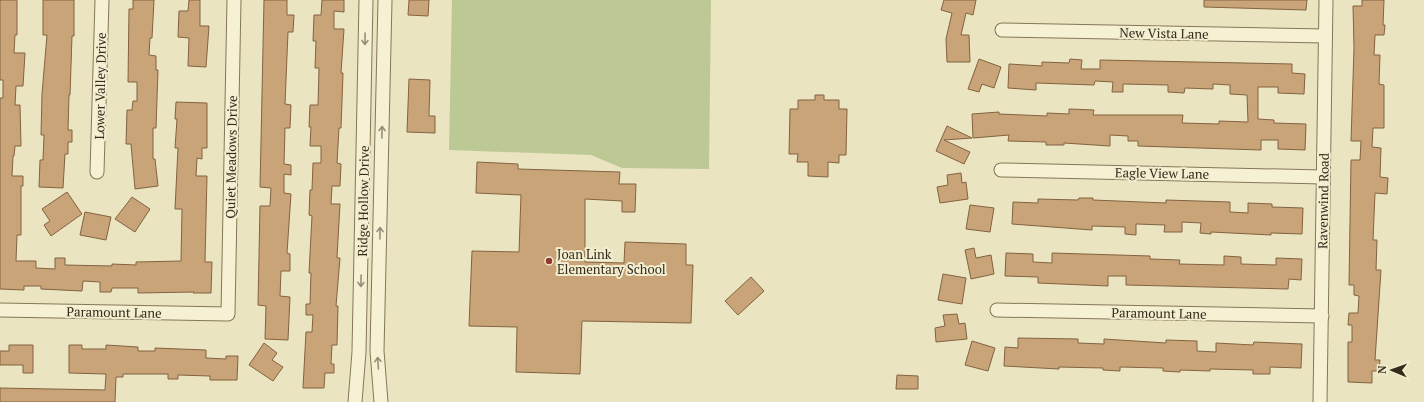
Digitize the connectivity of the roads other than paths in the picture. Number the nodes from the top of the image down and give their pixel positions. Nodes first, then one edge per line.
1 (102, 0) edge
2 (234, 0) edge
3 (366, 0) edge
4 (385, 0) edge
5 (1326, 0) edge
6 (1002, 30) dead end
7 (1325, 36) junction
8 (1001, 170) dead end
9 (97, 172) dead end
10 (1324, 176) junction
11 (0, 310) edge
12 (997, 310) dead end
13 (228, 314) joint
14 (1322, 316) junction
15 (355, 402) edge
16 (381, 402) edge
17 (1320, 402) edge

1 - 9 street, Lower Valley Drive
2 - 13 street, Quiet Meadows Drive
3 -> 15 street, Ridge Hollow Drive
16 -> 4 street, Ridge Hollow Drive
5 - 7 street, Ravenwind Road
6 - 7 street, New Vista Lane
7 - 10 street, Ravenwind Road
8 - 10 street, Eagle View Lane
10 - 14 street, Ravenwind Road
11 - 13 street, Paramount Lane
12 - 14 street, Paramount Lane
14 - 17 street, Ravenwind Road

